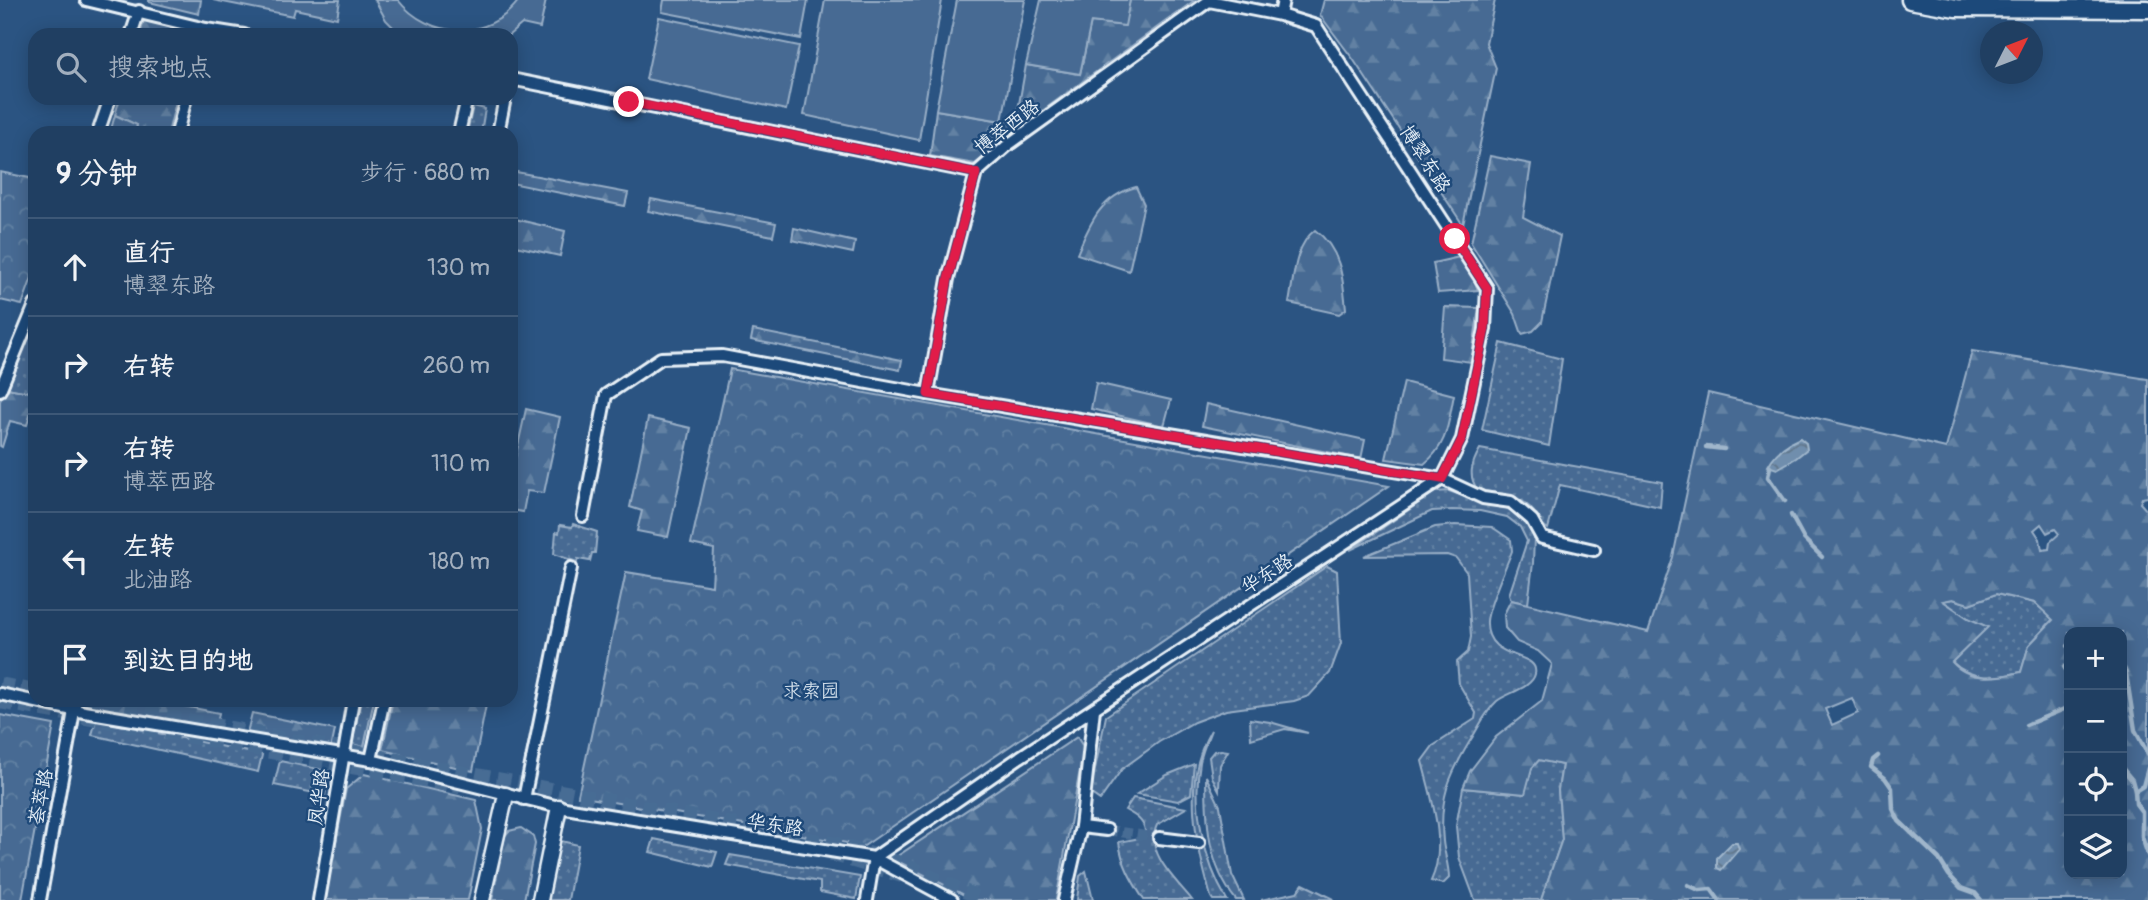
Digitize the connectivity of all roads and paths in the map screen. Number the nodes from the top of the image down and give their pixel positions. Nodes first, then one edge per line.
1 (86, 0) edge
2 (1283, 0) edge
3 (1910, 0) edge
4 (1209, 1) edge
5 (2148, 9) edge
6 (139, 11) junction
7 (1280, 15) junction
8 (133, 28) edge
9 (192, 28) edge
10 (518, 80) edge
11 (108, 105) edge
12 (184, 105) edge
13 (465, 105) edge
14 (504, 105) edge
15 (101, 126) edge
16 (179, 126) edge
17 (461, 126) edge
18 (499, 126) edge
19 (976, 173) junction
20 (28, 322) edge
21 (0, 390) edge
22 (928, 394) junction
23 (1442, 479) junction
24 (583, 516) dead end
25 (1594, 550) dead end
26 (571, 568) dead end
27 (0, 694) edge
28 (28, 698) edge
29 (74, 707) edge
30 (84, 707) edge
31 (352, 707) edge
32 (382, 707) edge
33 (1094, 709) junction
34 (342, 757) junction
35 (371, 760) junction
36 (506, 795) junction
37 (524, 799) junction
38 (559, 807) junction
39 (1082, 827) junction
40 (1107, 830) tunnel mouth
41 (1159, 838) tunnel mouth
42 (1199, 844) dead end
43 (874, 858) junction
44 (40, 900) edge
45 (318, 900) edge
46 (482, 900) edge
47 (540, 900) edge
48 (867, 900) edge
49 (952, 900) edge
50 (1064, 900) edge

1 - 6 street
2 - 7 street
3 - 5 main road
4 - 7 street
4 - 19 street, 博萃西路
6 - 8 street
6 - 9 street
7 - 23 street, 博翠东路
10 - 19 street
11 - 15 street
12 - 16 street
13 - 17 street
14 - 18 street
19 - 22 street, 博萃西路
20 - 21 street
22 - 23 street
22 - 24 street
23 - 25 street
23 - 33 street, 华东路
26 - 37 street
27 - 28 street, 华东路
29 - 44 street, 荟萃路
30 - 34 street, 华东路
31 - 34 street, 凤华路
32 - 35 street
33 - 39 street
33 - 43 street, 华东路
34 - 35 street, 华东路
34 - 45 street, 凤华路
35 - 36 street, 华东路
36 - 37 street, 华东路
36 - 46 street
37 - 38 street, 华东路
38 - 43 street, 华东路
38 - 47 street
39 - 40 street
39 - 50 street
41 - 42 street
43 - 48 street
43 - 49 street

